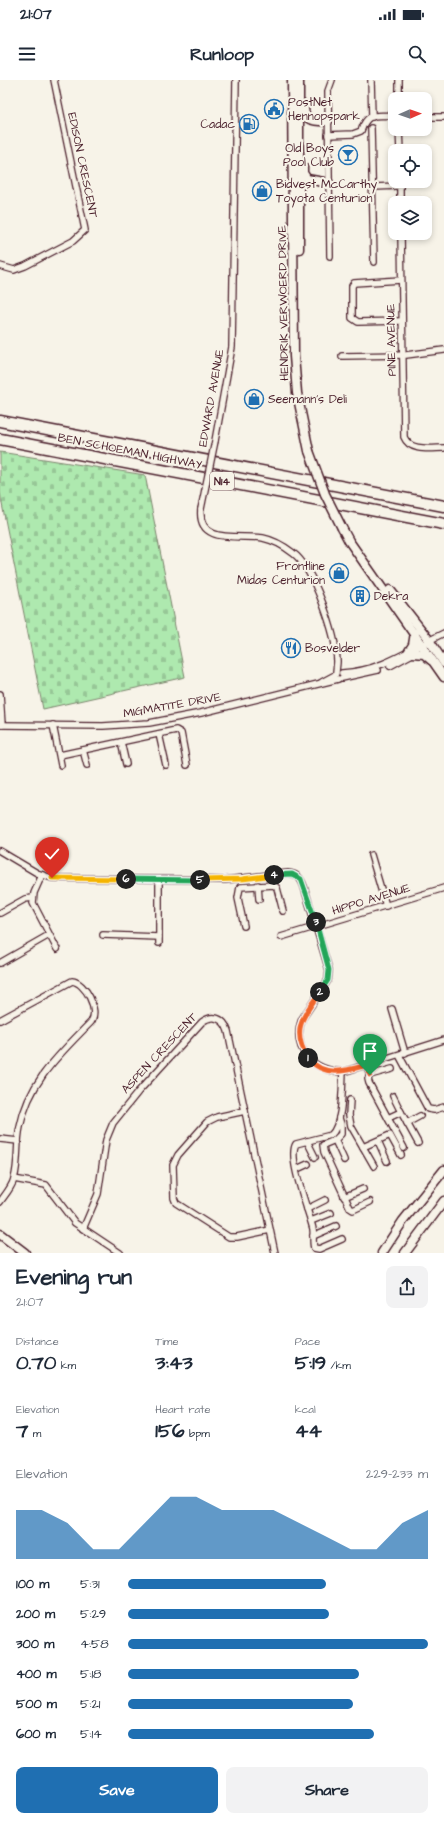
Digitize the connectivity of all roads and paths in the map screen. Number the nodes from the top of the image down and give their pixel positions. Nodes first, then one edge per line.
1 (54, 80) edge
2 (236, 80) edge
3 (292, 80) edge
4 (299, 80) edge
5 (303, 80) edge
6 (332, 80) edge
7 (371, 80) edge
8 (399, 80) edge
9 (399, 92) edge
10 (388, 116) edge
11 (372, 117) junction
12 (432, 117) edge
13 (444, 117) edge
14 (328, 121) junction
15 (299, 123) junction
16 (371, 128) dead end
17 (328, 135) junction
18 (320, 182) junction
19 (329, 183) junction
20 (388, 185) edge
21 (373, 187) junction
22 (299, 193) junction
23 (401, 240) edge
24 (330, 256) dead end
25 (374, 262) dead end
26 (0, 266) edge
27 (401, 280) junction
28 (402, 321) junction
29 (444, 350) edge
30 (402, 355) junction
31 (342, 356) dead end
32 (0, 422) edge
33 (0, 439) edge
34 (444, 448) edge
35 (311, 450) junction
36 (444, 506) edge
37 (444, 524) edge
38 (344, 526) junction
39 (415, 633) junction
40 (442, 634) edge
41 (427, 644) junction
42 (411, 652) junction
43 (435, 663) junction
44 (444, 663) edge
45 (339, 675) junction
46 (444, 677) edge
47 (0, 694) edge
48 (1, 725) edge
49 (53, 726) junction
50 (159, 734) junction
51 (121, 742) junction
52 (83, 750) junction
53 (60, 756) junction
54 (126, 764) dead end
55 (61, 765) dead end
56 (87, 765) dead end
57 (187, 765) dead end
58 (166, 766) dead end
59 (0, 851) edge
60 (371, 855) dead end
61 (42, 875) junction
62 (242, 879) junction
63 (159, 880) junction
64 (258, 885) junction
65 (243, 886) junction
66 (444, 888) edge
67 (33, 898) junction
68 (259, 899) dead end
69 (386, 906) junction
70 (283, 911) dead end
71 (0, 913) edge
72 (244, 926) dead end
73 (317, 926) junction
74 (49, 934) junction
75 (103, 935) dead end
76 (281, 938) dead end
77 (57, 949) dead end
78 (0, 963) edge
79 (392, 1009) dead end
80 (0, 1020) edge
81 (444, 1040) edge
82 (402, 1054) junction
83 (367, 1065) junction
84 (392, 1069) dead end
85 (343, 1072) junction
86 (370, 1075) junction
87 (393, 1096) dead end
88 (350, 1100) dead end
89 (444, 1107) edge
90 (245, 1111) junction
91 (401, 1112) junction
92 (349, 1115) junction
93 (339, 1116) junction
94 (420, 1116) dead end
95 (388, 1118) junction
96 (407, 1123) junction
97 (0, 1139) edge
98 (335, 1140) junction
99 (18, 1141) junction
100 (307, 1141) junction
101 (378, 1141) junction
102 (418, 1143) dead end
103 (363, 1147) junction
104 (404, 1148) dead end
105 (401, 1155) dead end
106 (315, 1157) dead end
107 (344, 1160) dead end
108 (387, 1161) dead end
109 (308, 1164) dead end
110 (374, 1166) dead end
111 (296, 1169) junction
112 (444, 1170) edge
113 (14, 1180) junction
114 (363, 1189) dead end
115 (344, 1197) junction
116 (325, 1200) dead end
117 (444, 1201) edge
118 (0, 1202) edge
119 (370, 1202) dead end
120 (307, 1209) junction
121 (331, 1214) dead end
122 (311, 1221) junction
123 (336, 1226) dead end
124 (83, 1230) junction
125 (270, 1230) junction
126 (0, 1234) edge
127 (313, 1236) junction
128 (342, 1239) dead end
129 (25, 1253) edge
130 (120, 1253) edge
131 (275, 1253) edge
132 (382, 1253) edge
133 (405, 1253) edge

1 - 26 street, EDISON CRESCENT
2 - 45 street, EDWARD AVENUE, bridge
3 - 35 main road, HENDRIK VERWOERD DRIVE
4 - 15 main road, HENDRIK VERWOERD DRIVE
5 - 14 main road
6 - 14 street
7 - 11 street
8 - 9 street
10 - 11 street
11 - 17 street
12 - 13 street
14 - 17 street
15 - 18 main road
15 - 22 main road, HENDRIK VERWOERD DRIVE
16 - 21 street
17 - 19 street
18 - 19 main road
18 - 22 main road
19 - 24 street
20 - 21 street
21 - 25 street
22 - 35 main road, HENDRIK VERWOERD DRIVE
23 - 27 street, PINE AVENUE
27 - 28 street, PINE AVENUE
27 - 28 street
28 - 30 street, PINE AVENUE
29 - 30 street
30 - 31 street
30 - 34 street, PINE AVENUE
32 - 36 highway, BEN SCHOEMAN HIGHWAY / N14
33 - 37 highway, BEN SCHOEMAN HIGHWAY / N14
35 - 38 main road, HENDRIK VERWOERD DRIVE, bridge
38 - 39 main road, HENDRIK VERWOERD DRIVE
38 - 41 main road, HENDRIK VERWOERD DRIVE
39 - 41 main road, HENDRIK VERWOERD DRIVE
39 - 42 main road
40 - 41 street, MIGMATITE DRIVE
41 - 42 street, MIGMATITE DRIVE
41 - 43 main road, HENDRIK VERWOERD DRIVE
41 - 44 main road, HENDRIK VERWOERD DRIVE
42 - 43 main road
42 - 45 street, MIGMATITE DRIVE
43 - 46 main road, HENDRIK VERWOERD DRIVE
45 - 49 street, MIGMATITE DRIVE
47 - 48 street
48 - 49 street, MIGMATITE DRIVE
49 - 53 street
50 - 51 street
50 - 57 street
50 - 58 street
51 - 52 street
51 - 54 street
52 - 53 street
52 - 56 street
53 - 55 street
59 - 61 street
60 - 69 street
61 - 63 street
61 - 67 street
62 - 63 street
62 - 65 street
62 - 73 street
63 - 75 street
64 - 65 street
64 - 68 street
64 - 70 street
65 - 72 street
66 - 69 street, HIPPO AVENUE
67 - 71 street
67 - 74 street
69 - 73 street, HIPPO AVENUE
73 - 76 street, HIPPO AVENUE
73 - 85 street
74 - 77 street
74 - 78 street
79 - 82 street
80 - 99 street
81 - 82 street
82 - 83 street
82 - 89 street
83 - 85 street
83 - 86 street
84 - 86 street
85 - 93 street
86 - 95 street
87 - 91 street
88 - 92 street
90 - 124 street, ASPEN CRESCENT
90 - 125 street, ASPEN CRESCENT
90 - 125 street
91 - 95 street
91 - 96 street
92 - 93 street
92 - 103 street
93 - 98 street
93 - 100 street
94 - 96 street
95 - 104 street
96 - 102 street
97 - 99 street
98 - 107 street
98 - 115 street
99 - 113 street
100 - 106 street
100 - 111 street
101 - 103 street
101 - 105 street
101 - 108 street
103 - 110 street
109 - 111 street
111 - 120 street
112 - 132 main road
113 - 118 street
113 - 124 street
114 - 115 street
115 - 119 street
116 - 120 street
117 - 133 main road
120 - 122 street
121 - 122 street
122 - 127 street
123 - 127 street
124 - 130 street
125 - 131 street, ASPEN CRESCENT
126 - 129 main road
127 - 128 street

